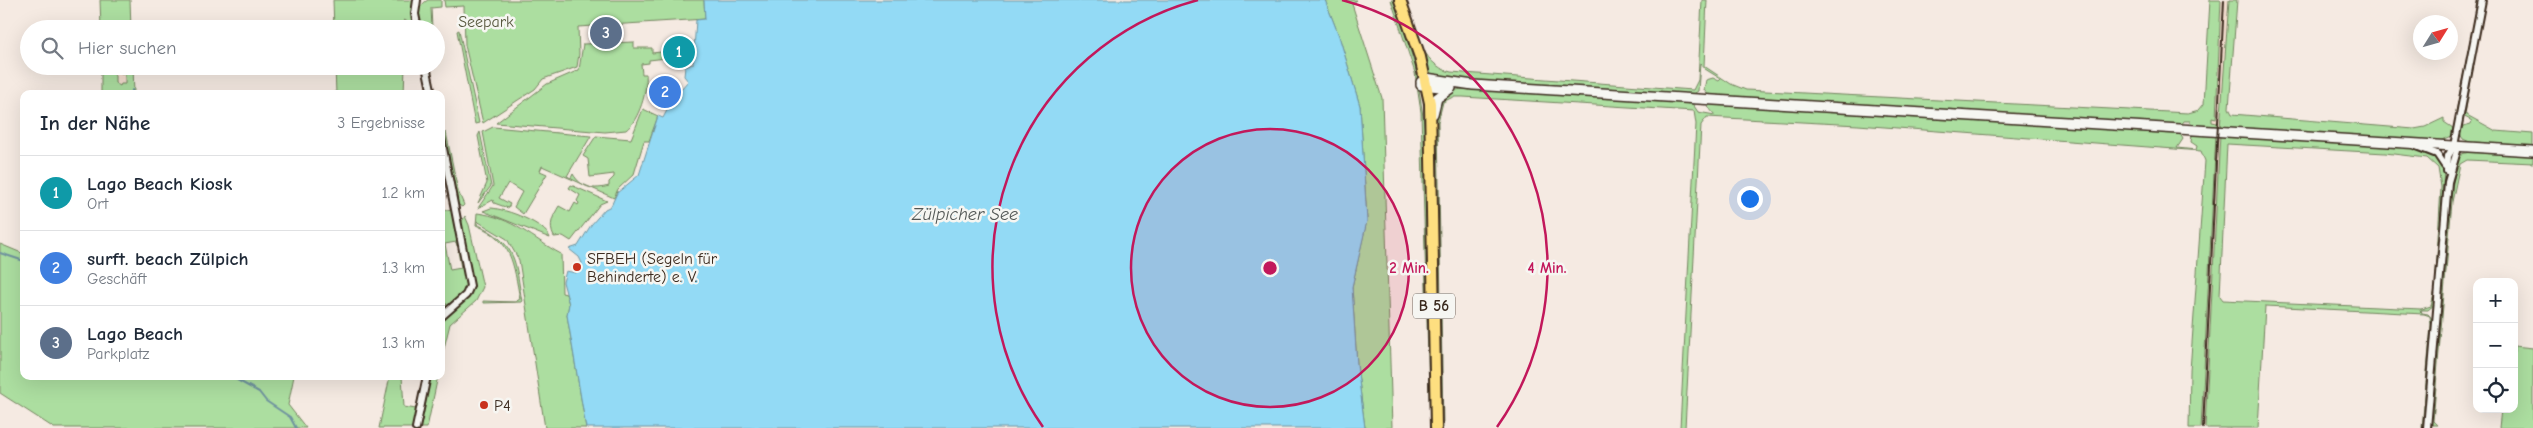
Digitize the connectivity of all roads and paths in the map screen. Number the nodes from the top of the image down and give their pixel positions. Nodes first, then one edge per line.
1 (417, 0) edge
2 (1399, 0) edge
3 (2482, 0) edge
4 (417, 20) edge
5 (428, 75) edge
6 (1424, 83) junction
7 (1472, 85) junction
8 (1451, 88) junction
9 (431, 90) edge
10 (1431, 142) junction
11 (2403, 143) junction
12 (2454, 146) junction
13 (2533, 151) edge
14 (445, 157) edge
15 (2447, 171) junction
16 (2448, 182) junction
17 (1431, 184) junction
18 (445, 313) edge
19 (426, 380) edge
20 (416, 428) edge
21 (1436, 428) edge
22 (2427, 428) edge

1 - 4 street
2 - 6 main road, B 56
3 - 12 street
5 - 9 street
6 - 7 street
6 - 8 street
6 - 10 main road, B 56
6 - 17 main road, B 56
7 - 8 street
7 - 11 street
8 - 10 street, B 56
10 - 17 main road, B 56
11 - 12 street
11 - 15 street
12 - 13 street
12 - 15 street
12 - 16 street
14 - 18 street
15 - 16 street
16 - 22 street
17 - 21 main road, B 56
19 - 20 street

